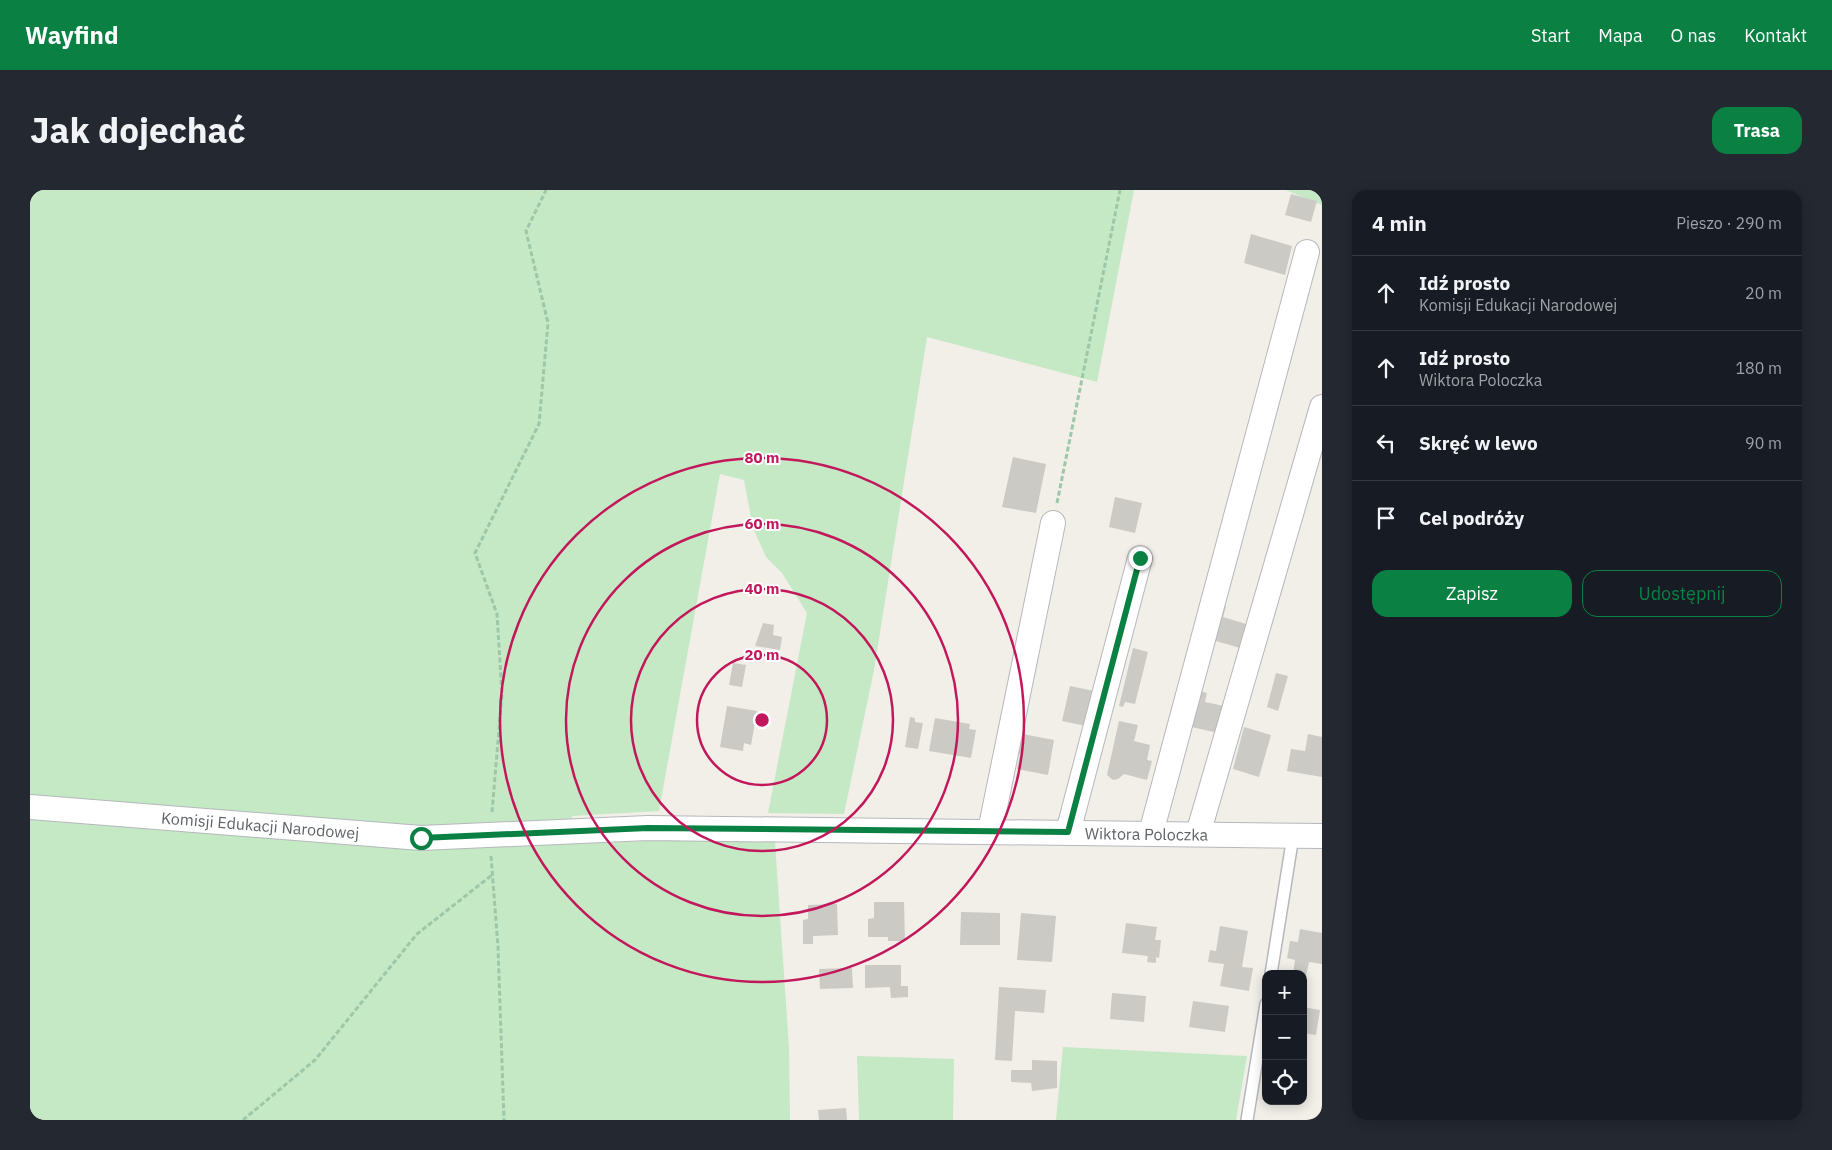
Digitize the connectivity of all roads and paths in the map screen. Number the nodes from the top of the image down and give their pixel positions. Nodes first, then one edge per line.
1 (546, 190) edge
2 (1120, 190) edge
3 (1307, 252) dead end
4 (1322, 407) edge
5 (1053, 523) joint
6 (1140, 558) dead end
7 (30, 807) edge
8 (990, 831) junction
9 (1068, 832) junction
10 (1151, 833) junction
11 (1198, 834) junction
12 (490, 836) junction
13 (1293, 836) junction
14 (1322, 836) edge
15 (492, 876) junction
16 (1272, 970) edge
17 (1264, 1015) edge
18 (242, 1120) edge
19 (504, 1120) edge
20 (1247, 1120) edge

1 - 12 path
2 - 5 path
3 - 10 street
4 - 11 street
5 - 8 street
6 - 9 street
7 - 12 street, Komisji Edukacji Narodowej
8 - 9 street, Wiktora Poloczka
8 - 12 street, Wiktora Poloczka
9 - 10 street, Wiktora Poloczka
10 - 11 street, Wiktora Poloczka
11 - 13 street, Wiktora Poloczka
12 - 15 path
13 - 14 street, Wiktora Poloczka
13 - 16 lane
15 - 18 path
15 - 19 path
17 - 20 lane

